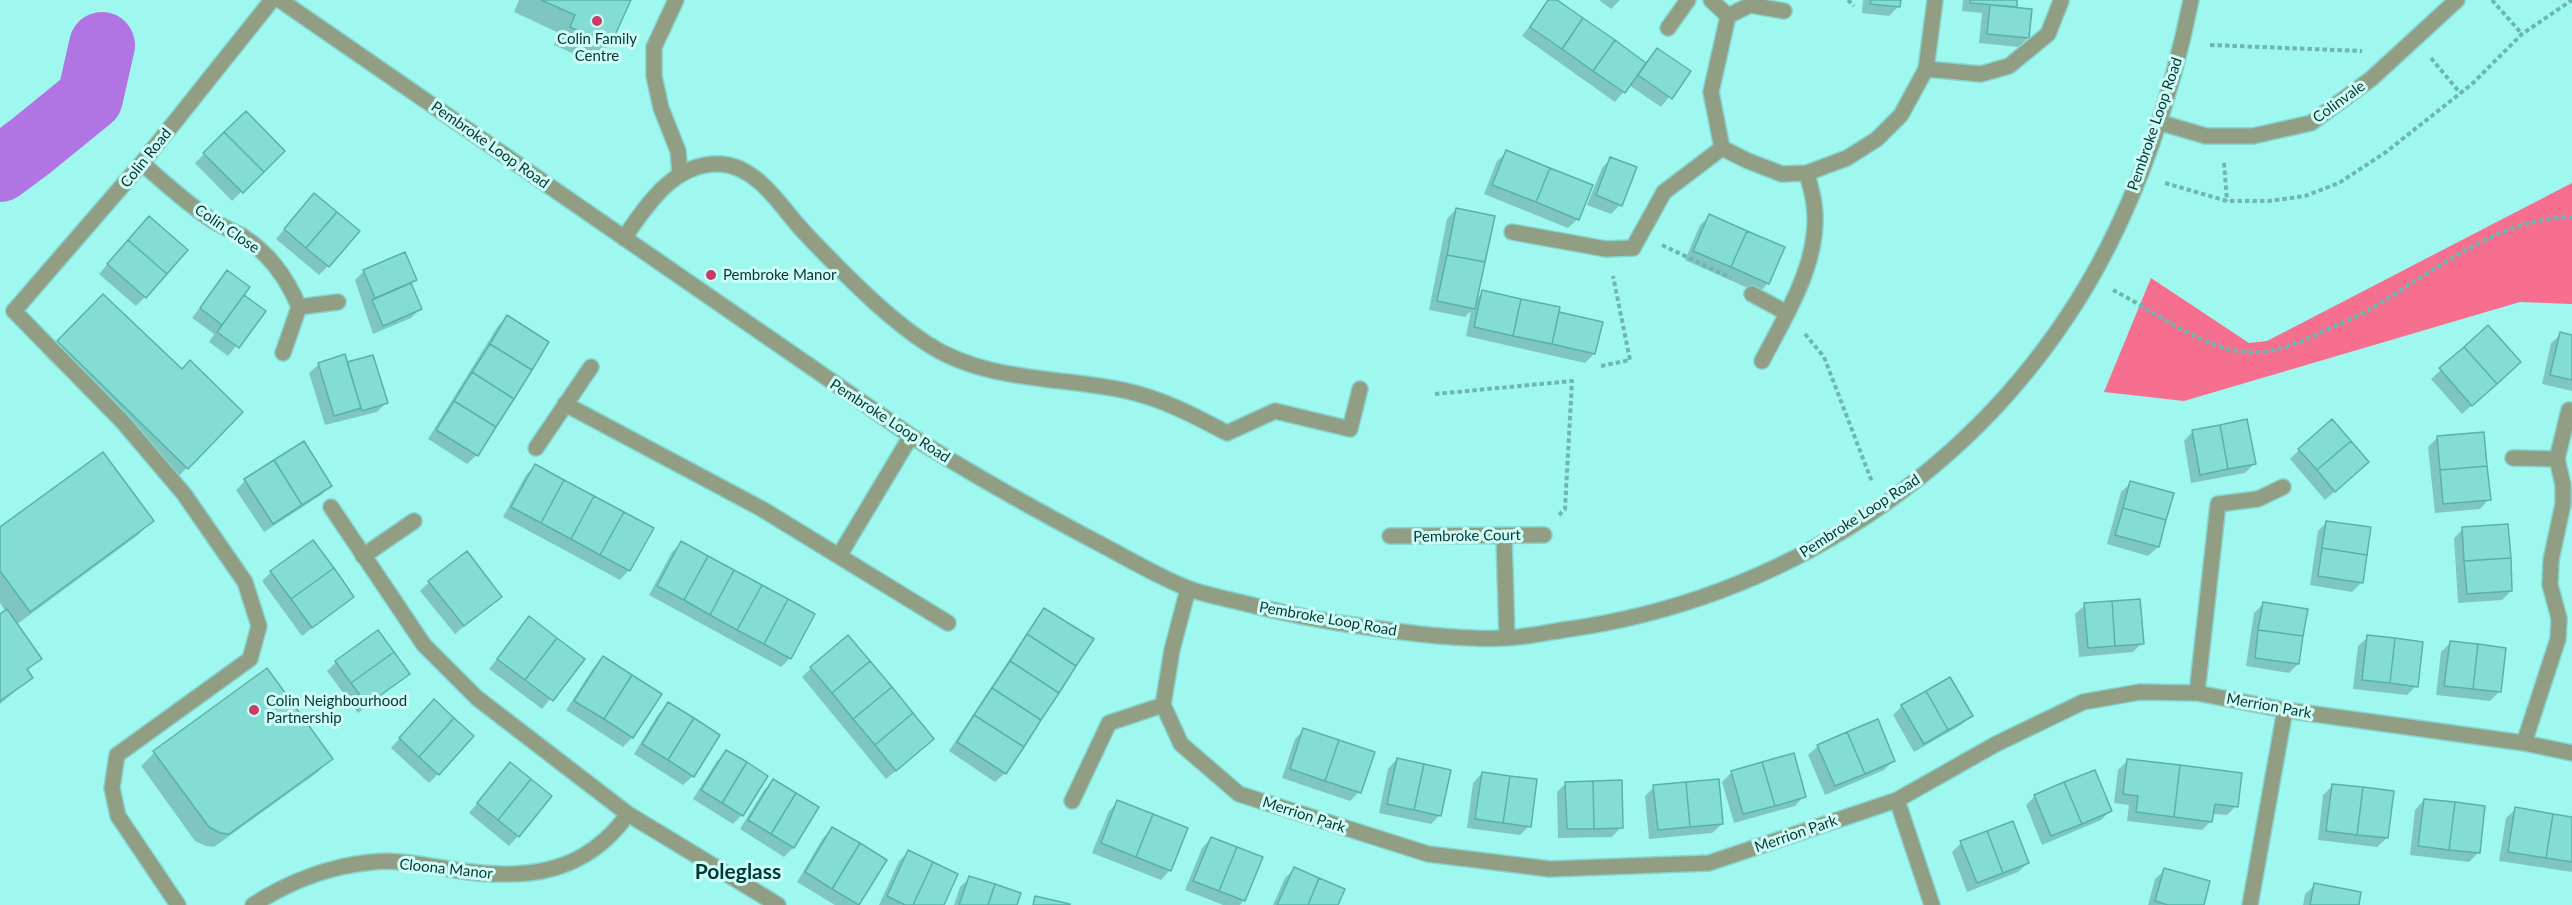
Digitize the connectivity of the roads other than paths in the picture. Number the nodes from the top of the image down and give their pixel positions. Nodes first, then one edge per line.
1 (272, 0) edge
2 (280, 0) edge
3 (676, 0) edge
4 (1688, 0) edge
5 (1711, 0) edge
6 (1935, 0) edge
7 (2192, 0) edge
8 (2457, 0) edge
9 (2061, 1) edge
10 (1784, 11) dead end
11 (1728, 16) junction
12 (1668, 28) dead end
13 (1926, 69) junction
14 (2158, 122) junction
15 (1722, 148) junction
16 (142, 163) junction
17 (1807, 173) junction
18 (680, 174) junction
19 (1512, 232) dead end
20 (624, 238) junction
21 (1752, 294) road end
22 (338, 302) dead end
23 (299, 307) junction
24 (1787, 313) junction
25 (283, 353) dead end
26 (1762, 361) dead end
27 (591, 367) dead end
28 (1360, 390) dead end
29 (565, 404) junction
30 (2569, 410) dead end
31 (911, 436) junction
32 (536, 448) dead end
33 (2513, 458) dead end
34 (2557, 459) junction
35 (2283, 487) dead end
36 (331, 507) dead end
37 (414, 520) dead end
38 (1544, 535) road end
39 (1390, 536) dead end
40 (1504, 536) junction
41 (363, 556) junction
42 (839, 556) junction
43 (1188, 589) junction
44 (948, 623) dead end
45 (1507, 638) junction
46 (2197, 693) junction
47 (1163, 705) junction
48 (2285, 710) junction
49 (2524, 742) junction
50 (2572, 753) edge
51 (1897, 800) junction
52 (1072, 801) dead end
53 (628, 814) junction
54 (178, 905) edge
55 (253, 905) edge
56 (778, 905) edge
57 (1932, 905) edge
58 (2250, 905) edge

1 - 16 street, Colin Road
2 - 20 street, Pembroke Loop Road
3 - 18 street
4 - 12 street
5 - 11 street
6 - 13 street
7 - 14 street, Pembroke Loop Road
8 - 14 street, Colinvale
9 - 13 street
10 - 11 street
11 - 15 street
13 - 17 street
14 - 45 street, Pembroke Loop Road
15 - 17 street
15 - 19 street
16 - 23 street, Colin Close
16 - 54 street, Colin Road
17 - 24 street
18 - 20 street
18 - 28 street
20 - 31 street, Pembroke Loop Road
21 - 24 street
22 - 23 street
23 - 25 street
24 - 26 street
27 - 29 street
29 - 32 street
29 - 42 street
30 - 34 street
31 - 42 street
31 - 43 street, Pembroke Loop Road
33 - 34 street
34 - 49 street
35 - 46 street
36 - 41 street
37 - 41 street
38 - 40 street, Pembroke Court
39 - 40 street, Pembroke Court
40 - 45 street
41 - 53 street
42 - 44 street
43 - 45 street, Pembroke Loop Road
43 - 47 street
46 - 48 street, Merrion Park
46 - 51 street, Merrion Park
47 - 51 street, Merrion Park
47 - 52 street
48 - 49 street, Merrion Park
48 - 58 street
49 - 50 street, Merrion Park
51 - 57 street
53 - 55 street, Cloona Manor
53 - 56 street

